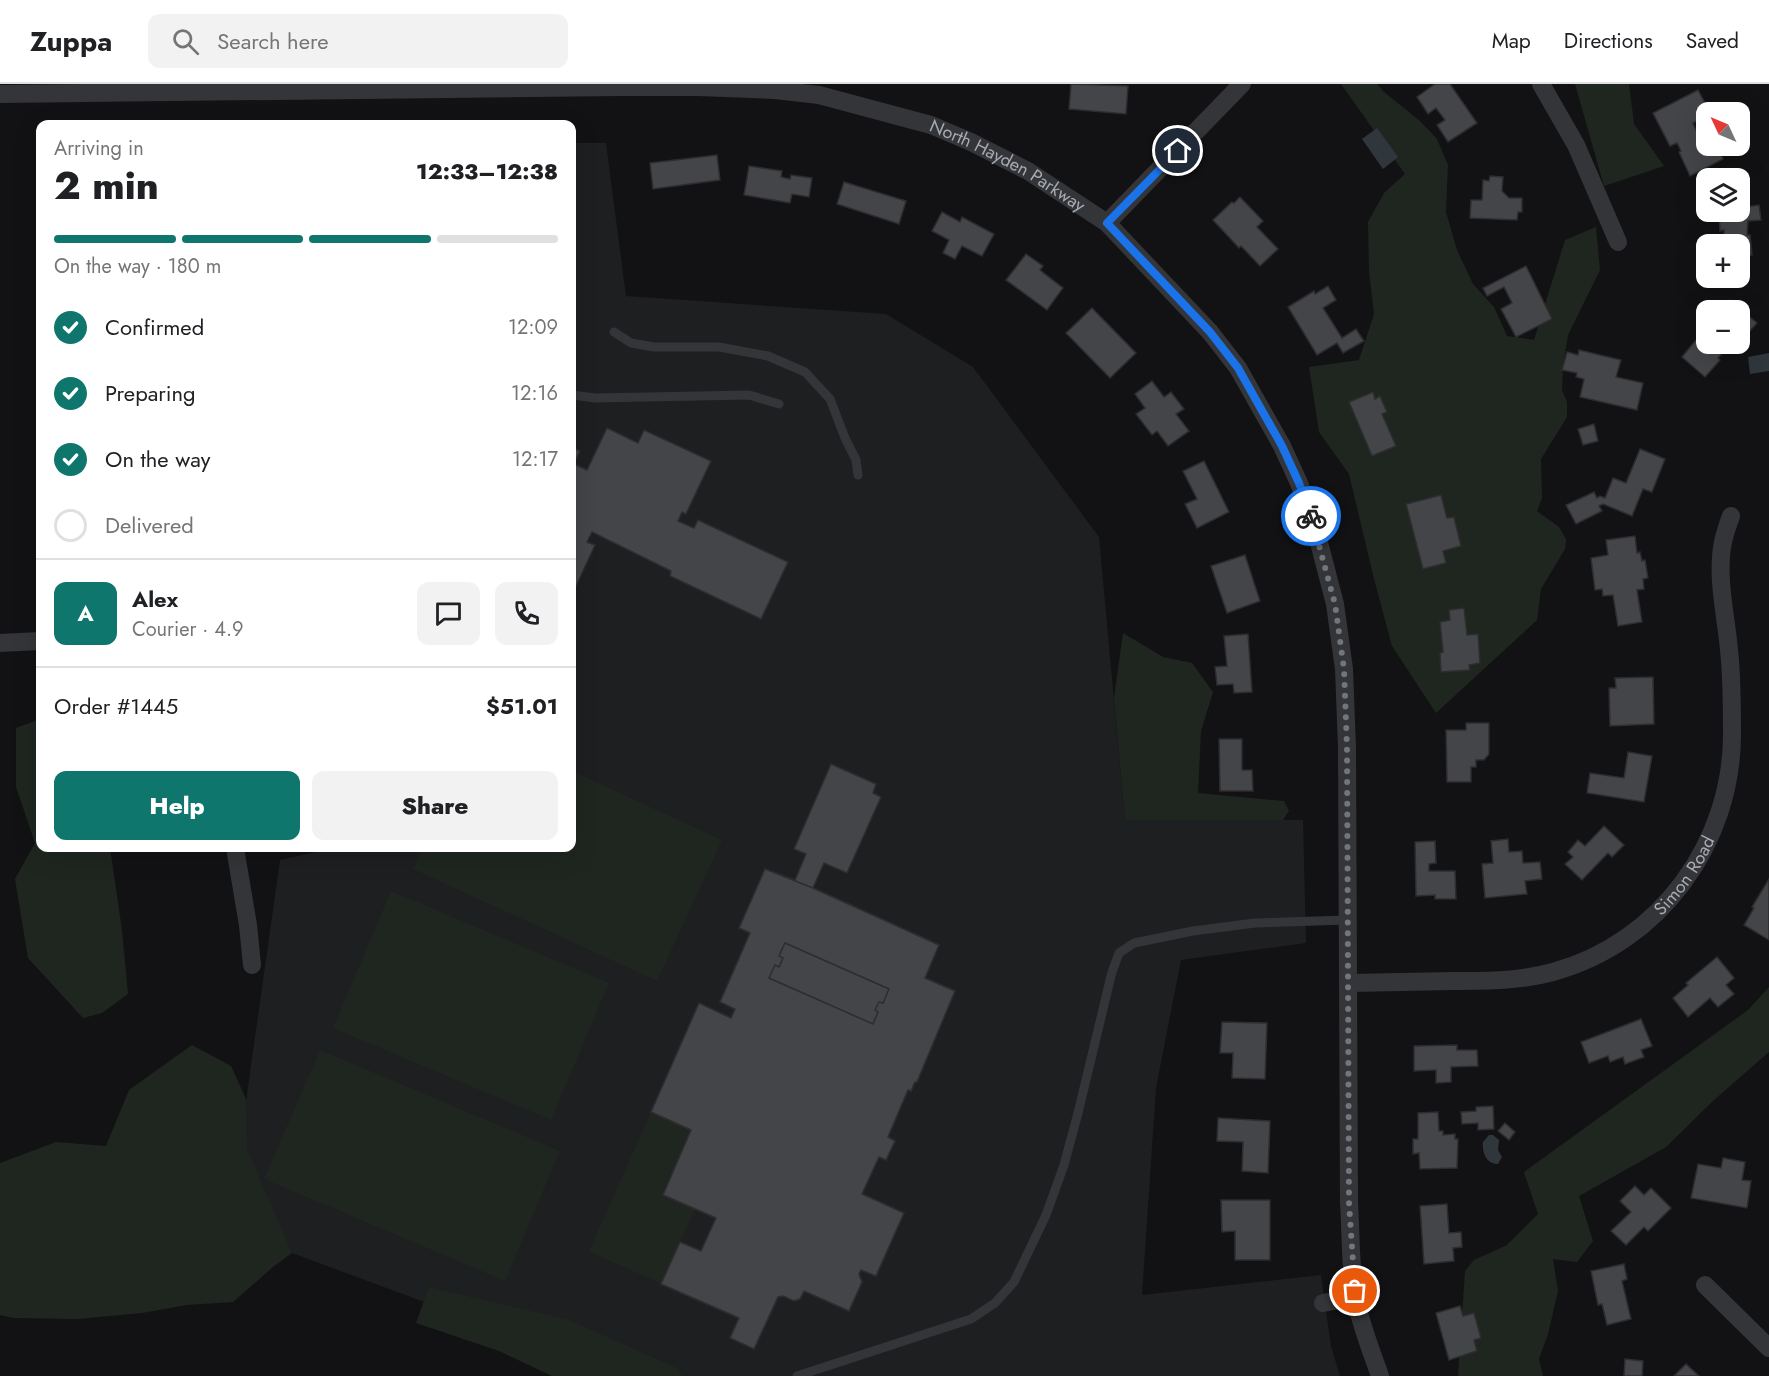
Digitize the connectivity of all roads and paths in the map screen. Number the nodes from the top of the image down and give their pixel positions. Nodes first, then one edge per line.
1 (1242, 84) edge
2 (1541, 84) edge
3 (0, 94) edge
4 (1107, 223) junction
5 (1618, 243) dead end
6 (614, 332) dead end
7 (576, 396) edge
8 (778, 404) dead end
9 (858, 475) dead end
10 (1731, 516) dead end
11 (36, 641) edge
12 (0, 643) edge
13 (236, 852) edge
14 (1347, 920) junction
15 (252, 965) dead end
16 (1349, 983) junction
17 (1705, 1285) dead end
18 (1355, 1297) junction
19 (1323, 1303) dead end
20 (1769, 1348) edge
21 (798, 1376) edge
22 (1380, 1376) edge

1 - 4 street
2 - 5 street
3 - 4 street, North Hayden Parkway
4 - 14 street, North Hayden Parkway
6 - 9 lane
7 - 8 lane
10 - 16 street, Simon Road
11 - 12 street
13 - 15 street
14 - 16 street, North Hayden Parkway
14 - 21 lane
16 - 18 street, North Hayden Parkway
17 - 20 street
18 - 19 street
18 - 22 street, North Hayden Parkway

